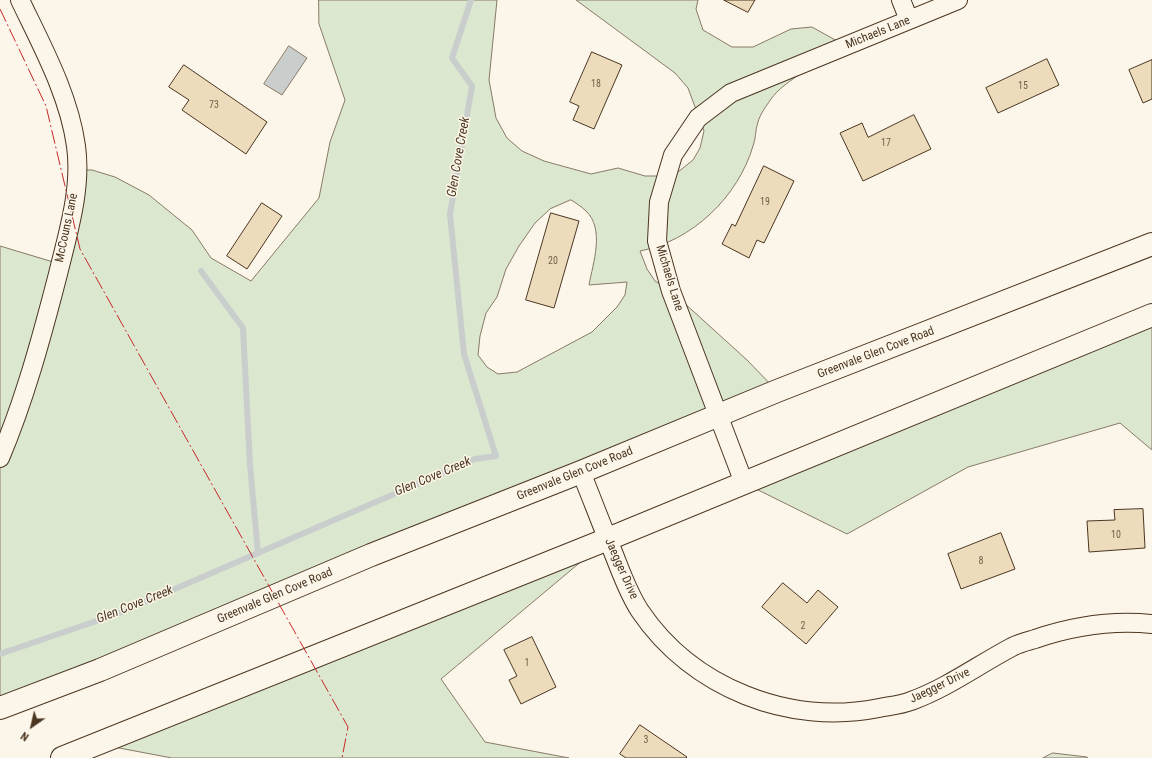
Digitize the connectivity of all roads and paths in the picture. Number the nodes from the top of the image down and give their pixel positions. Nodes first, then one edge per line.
1 (20, 0) edge
2 (901, 0) edge
3 (958, 0) edge
4 (909, 20) junction
5 (1152, 244) edge
6 (1152, 315) edge
7 (719, 415) junction
8 (0, 458) edge
9 (581, 472) junction
10 (744, 483) junction
11 (608, 539) junction
12 (1152, 624) edge
13 (0, 708) edge
14 (62, 758) edge

1 - 8 street, McCouns Lane
2 - 4 street
3 - 4 street, Michaels Lane
4 - 7 street, Michaels Lane
5 - 7 main road, Greenvale Glen Cove Road
6 - 10 main road
7 - 9 main road, Greenvale Glen Cove Road
7 - 10 street, Michaels Lane
9 - 11 street, Jaegger Drive
9 - 13 main road, Greenvale Glen Cove Road
10 - 11 main road
11 - 12 street, Jaegger Drive
11 - 14 main road

